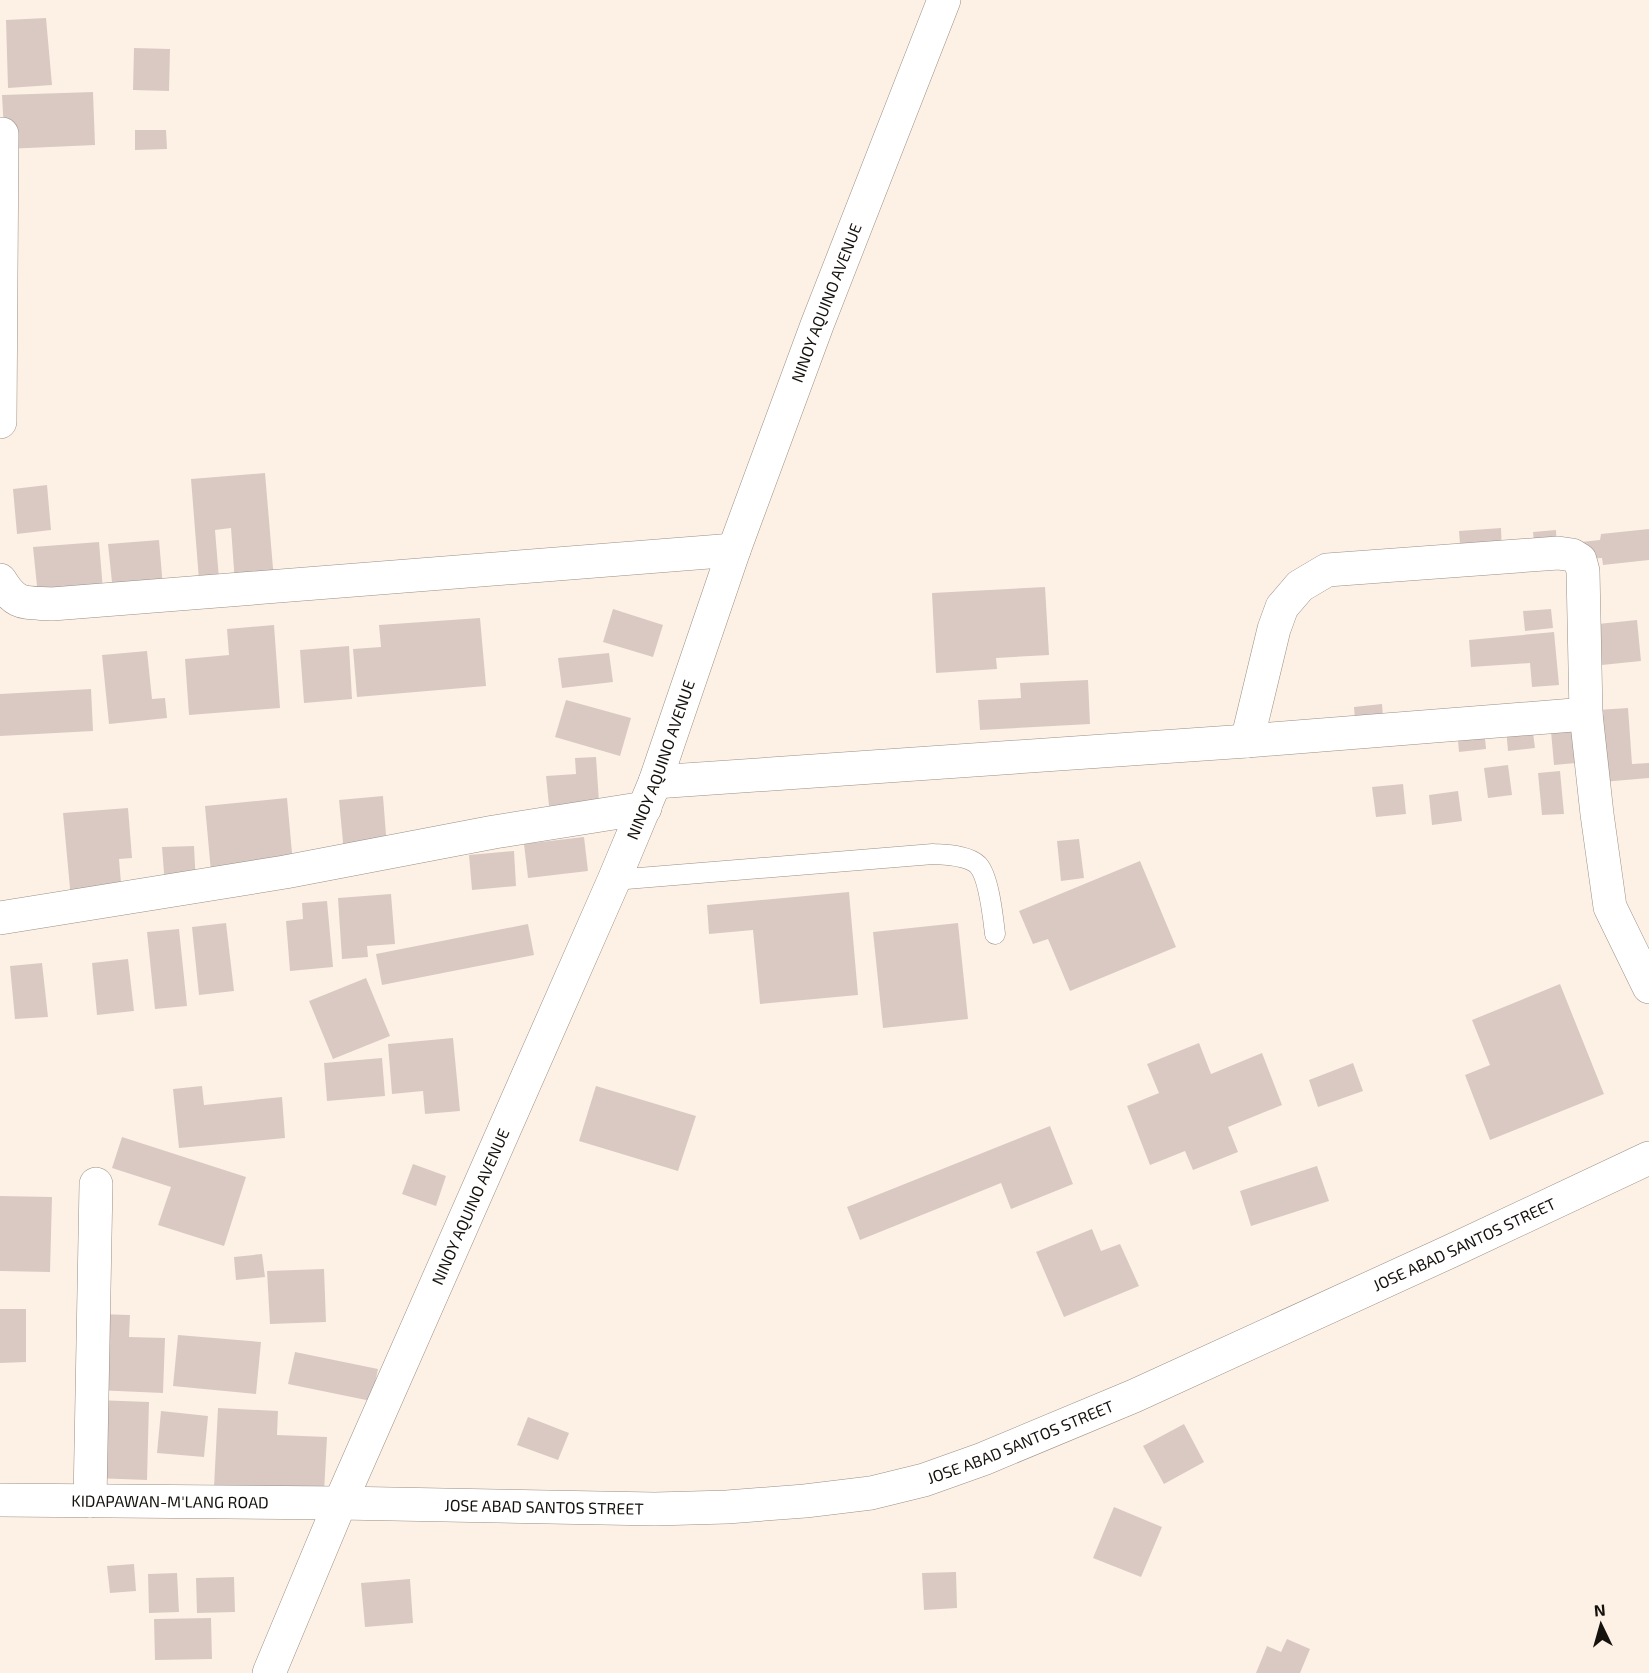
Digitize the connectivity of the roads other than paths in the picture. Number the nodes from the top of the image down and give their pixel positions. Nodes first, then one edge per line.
1 (944, 0) edge
2 (2, 134) dead end
3 (0, 422) edge
4 (734, 550) junction
5 (0, 580) edge
6 (1586, 714) junction
7 (1247, 741) junction
8 (650, 795) junction
9 (614, 880) junction
10 (0, 918) edge
11 (995, 934) dead end
12 (1649, 987) edge
13 (1649, 1158) edge
14 (96, 1184) dead end
15 (0, 1500) edge
16 (90, 1501) junction
17 (340, 1503) junction
18 (270, 1673) edge

1 - 4 street, NINOY AQUINO AVENUE
2 - 3 street
4 - 5 street
4 - 8 street, NINOY AQUINO AVENUE
6 - 7 street
6 - 7 street
6 - 12 street
7 - 8 street
8 - 9 street, NINOY AQUINO AVENUE
8 - 10 street
9 - 11 lane
9 - 17 street, NINOY AQUINO AVENUE
13 - 17 street, JOSE ABAD SANTOS STREET
14 - 16 street
15 - 16 street, KIDAPAWAN-M'LANG ROAD
16 - 17 street, KIDAPAWAN-M'LANG ROAD
17 - 18 street, NINOY AQUINO AVENUE

